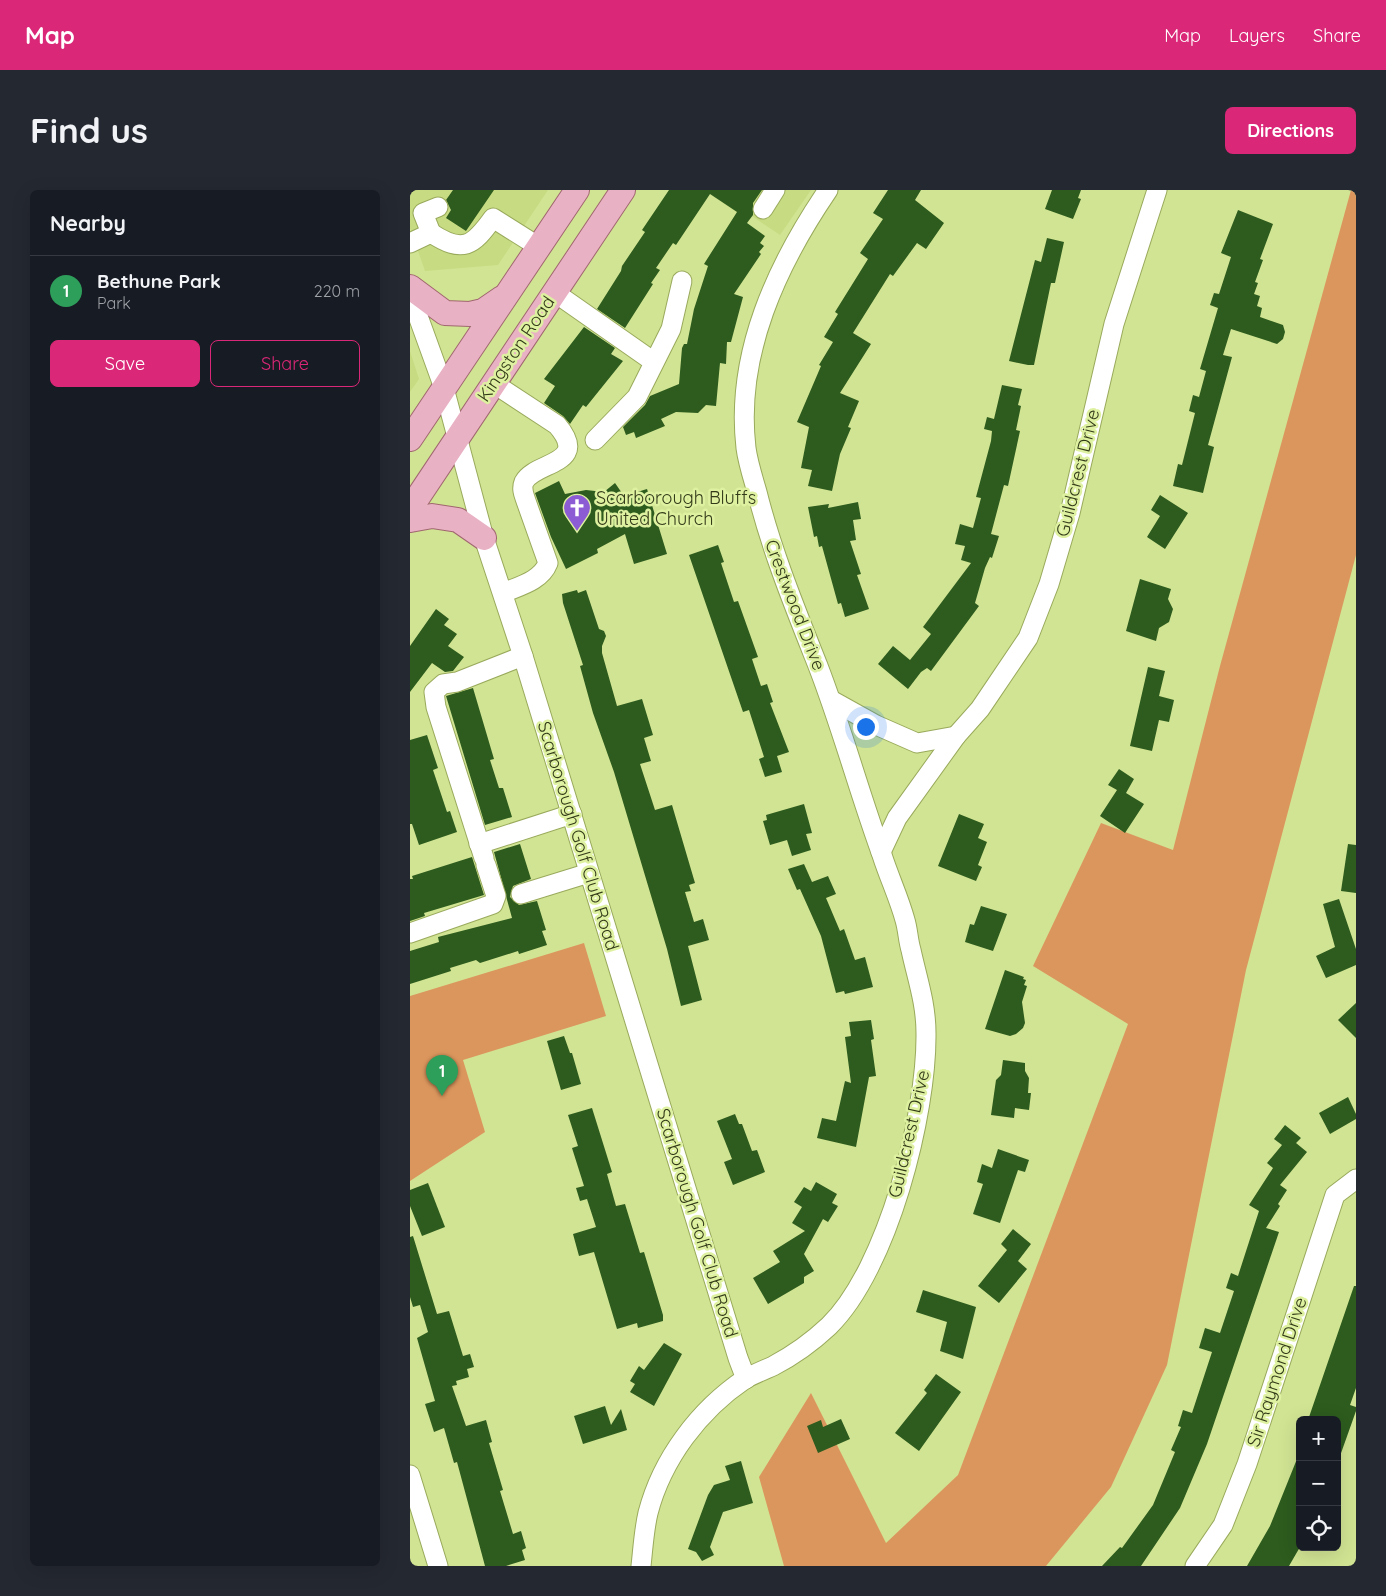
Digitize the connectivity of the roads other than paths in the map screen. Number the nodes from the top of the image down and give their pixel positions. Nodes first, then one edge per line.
1 (577, 190) edge
2 (623, 190) edge
3 (775, 190) edge
4 (828, 190) edge
5 (1158, 190) edge
6 (438, 206) dead end
7 (763, 209) dead end
8 (430, 233) junction
9 (410, 242) edge
10 (538, 247) junction
11 (682, 281) dead end
12 (410, 287) edge
13 (554, 292) junction
14 (410, 294) edge
15 (508, 294) junction
16 (654, 362) junction
17 (494, 383) junction
18 (444, 388) junction
19 (410, 439) edge
20 (458, 439) junction
21 (595, 440) dead end
22 (410, 509) edge
23 (410, 520) edge
24 (484, 538) junction
25 (502, 593) junction
26 (523, 656) junction
27 (831, 700) junction
28 (956, 736) junction
29 (572, 814) junction
30 (880, 852) junction
31 (483, 855) junction
32 (589, 873) junction
33 (509, 898) junction
34 (410, 933) edge
35 (1356, 1179) edge
36 (746, 1379) junction
37 (410, 1475) edge
38 (438, 1566) edge
39 (641, 1566) edge
40 (1195, 1566) edge

1 - 10 main road
2 - 13 main road, Kingston Road
3 - 7 street
4 - 27 street, Crestwood Drive
5 - 28 street, Guildcrest Drive
6 - 8 street
8 - 9 street
8 - 10 street
10 - 15 main road
11 - 16 street
12 - 15 main road
13 - 16 street
13 - 17 main road, Kingston Road
14 - 18 street, Scarborough Golf Club Road
15 - 18 main road
16 - 21 street
17 - 20 main road, Kingston Road
17 - 25 street
18 - 19 main road
18 - 20 street, Scarborough Golf Club Road
20 - 22 main road, Kingston Road
20 - 24 street, Scarborough Golf Club Road
23 - 24 main road
24 - 25 street, Scarborough Golf Club Road
25 - 26 street, Scarborough Golf Club Road
26 - 29 street, Scarborough Golf Club Road
26 - 31 street
27 - 28 street
27 - 30 street, Crestwood Drive
28 - 30 street, Guildcrest Drive
29 - 31 street
29 - 32 street, Scarborough Golf Club Road
30 - 36 street, Guildcrest Drive
31 - 33 street
32 - 33 street
32 - 36 street, Scarborough Golf Club Road
33 - 34 street
35 - 40 street, Sir Raymond Drive
36 - 39 street, Guildcrest Drive
37 - 38 street

